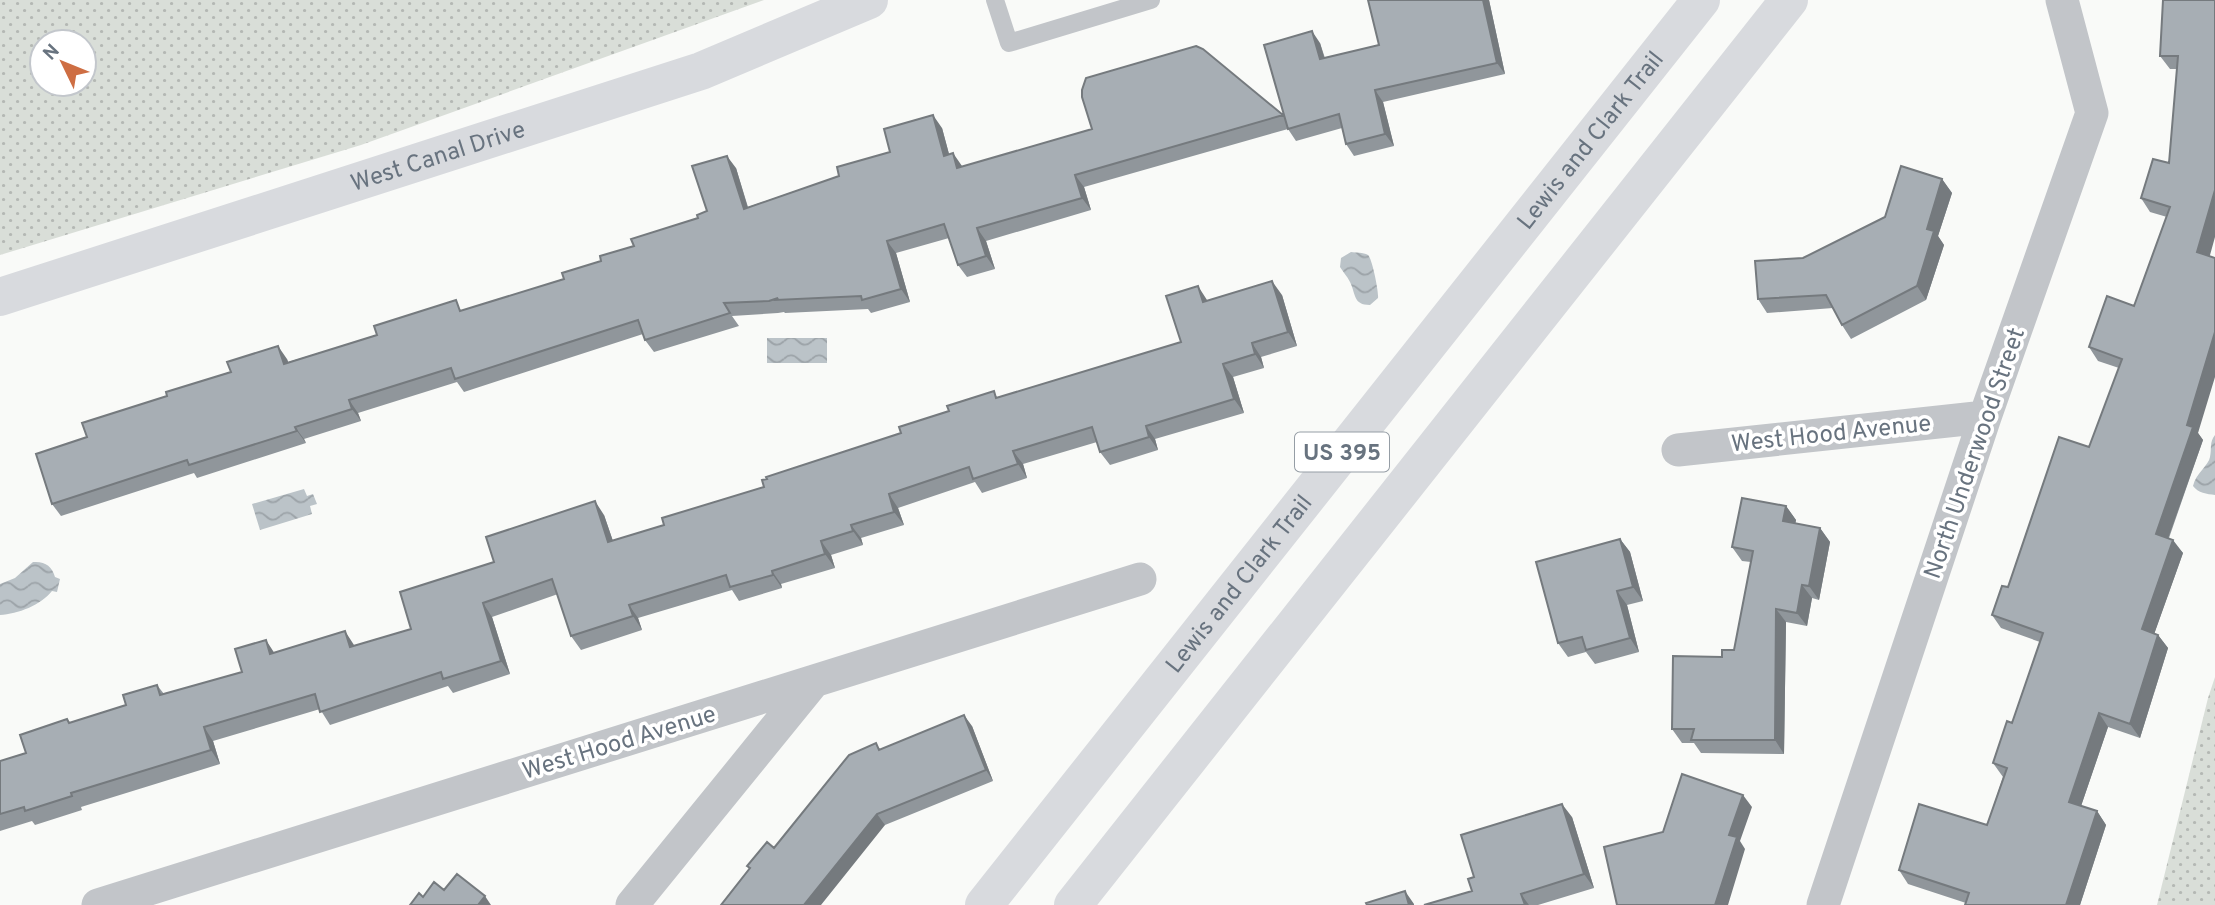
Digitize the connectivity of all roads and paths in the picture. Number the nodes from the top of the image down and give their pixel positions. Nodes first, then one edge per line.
1 (869, 0) edge
2 (995, 0) edge
3 (1151, 0) edge
4 (1701, 0) edge
5 (1789, 0) edge
6 (2062, 0) edge
7 (0, 297) edge
8 (1985, 416) junction
9 (1678, 450) dead end
10 (1140, 579) dead end
11 (814, 681) junction
12 (98, 905) edge
13 (632, 905) edge
14 (984, 905) edge
15 (1073, 905) edge
16 (1823, 905) edge

1 - 7 main road, West Canal Drive
2 - 3 lane
4 - 14 main road, Lewis and Clark Trail / US 395
5 - 15 main road, US 395
6 - 8 street, North Underwood Street
8 - 9 street, West Hood Avenue
8 - 16 street, North Underwood Street
10 - 11 street, West Hood Avenue
11 - 12 street, West Hood Avenue
11 - 13 street

